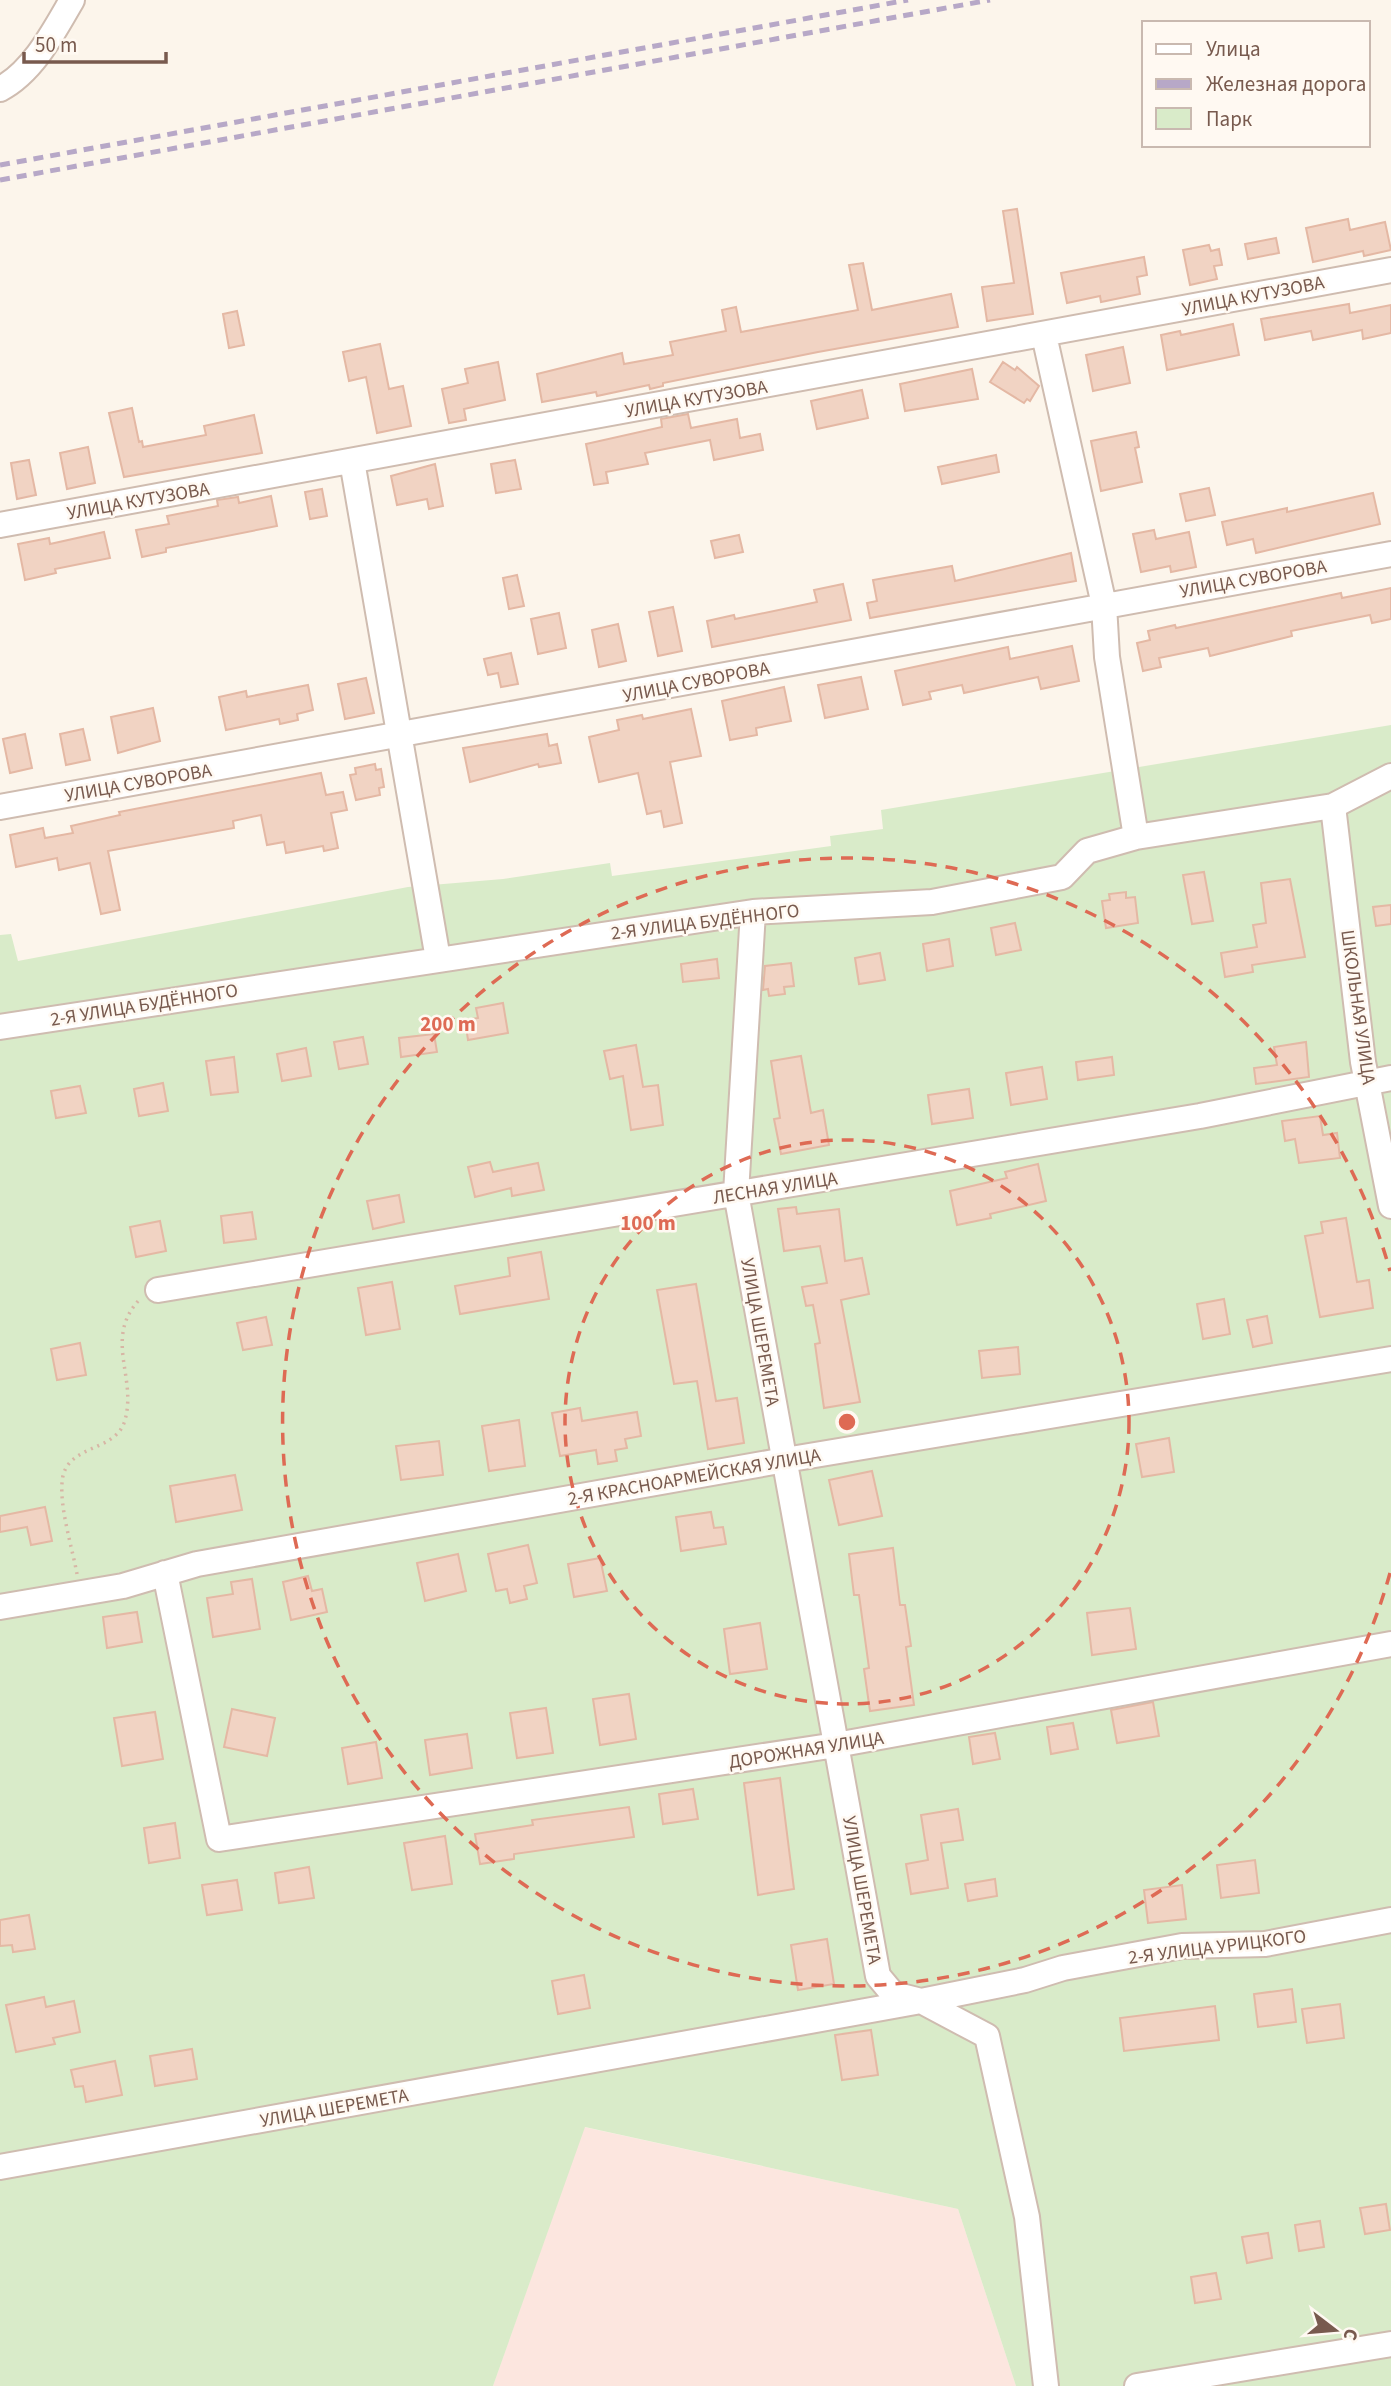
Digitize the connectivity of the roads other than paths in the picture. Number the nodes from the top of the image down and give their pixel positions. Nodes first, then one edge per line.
1 (72, 0) edge
2 (0, 89) edge
3 (1391, 270) edge
4 (1044, 335) junction
5 (352, 461) junction
6 (0, 525) edge
7 (1391, 554) edge
8 (1104, 605) junction
9 (397, 736) junction
10 (1391, 776) edge
11 (1333, 806) junction
12 (0, 807) edge
13 (1136, 837) junction
14 (753, 912) junction
15 (438, 959) junction
16 (0, 1027) edge
17 (1380, 1079) edge
18 (736, 1193) junction
19 (1391, 1206) edge
20 (158, 1290) road end
21 (1391, 1359) edge
22 (785, 1460) junction
23 (165, 1573) junction
24 (0, 1606) edge
25 (1391, 1644) edge
26 (836, 1745) junction
27 (1391, 1920) edge
28 (921, 2001) junction
29 (0, 2167) edge
30 (1391, 2344) edge
31 (1046, 2386) edge
32 (1137, 2386) edge

1 - 2 street
3 - 4 street, УЛИЦА КУТУЗОВА
4 - 5 street, УЛИЦА КУТУЗОВА
4 - 8 street
5 - 6 street, УЛИЦА КУТУЗОВА
5 - 9 street
7 - 8 street, УЛИЦА СУВОРОВА
8 - 9 street, УЛИЦА СУВОРОВА
8 - 13 street
9 - 12 street, УЛИЦА СУВОРОВА
9 - 15 street
10 - 11 street, 2-Я УЛИЦА БУДЁННОГО
11 - 13 street, 2-Я УЛИЦА БУДЁННОГО
11 - 17 street, ШКОЛЬНАЯ УЛИЦА
13 - 14 street, 2-Я УЛИЦА БУДЁННОГО
14 - 15 street, 2-Я УЛИЦА БУДЁННОГО
14 - 18 street, УЛИЦА ШЕРЕМЕТА
15 - 16 street, 2-Я УЛИЦА БУДЁННОГО
17 - 18 street, ЛЕСНАЯ УЛИЦА
17 - 19 street, ШКОЛЬНАЯ УЛИЦА
18 - 20 street, ЛЕСНАЯ УЛИЦА
18 - 22 street, УЛИЦА ШЕРЕМЕТА
21 - 22 street, 2-Я КРАСНОАРМЕЙСКАЯ УЛИЦА
22 - 23 street, 2-Я КРАСНОАРМЕЙСКАЯ УЛИЦА
22 - 26 street, УЛИЦА ШЕРЕМЕТА
23 - 24 street, 2-Я КРАСНОАРМЕЙСКАЯ УЛИЦА
23 - 26 street, ДОРОЖНАЯ УЛИЦА
25 - 26 street, ДОРОЖНАЯ УЛИЦА
26 - 28 street, УЛИЦА ШЕРЕМЕТА
27 - 28 street, 2-Я УЛИЦА УРИЦКОГО
28 - 29 street, УЛИЦА ШЕРЕМЕТА
28 - 31 street
30 - 32 street

